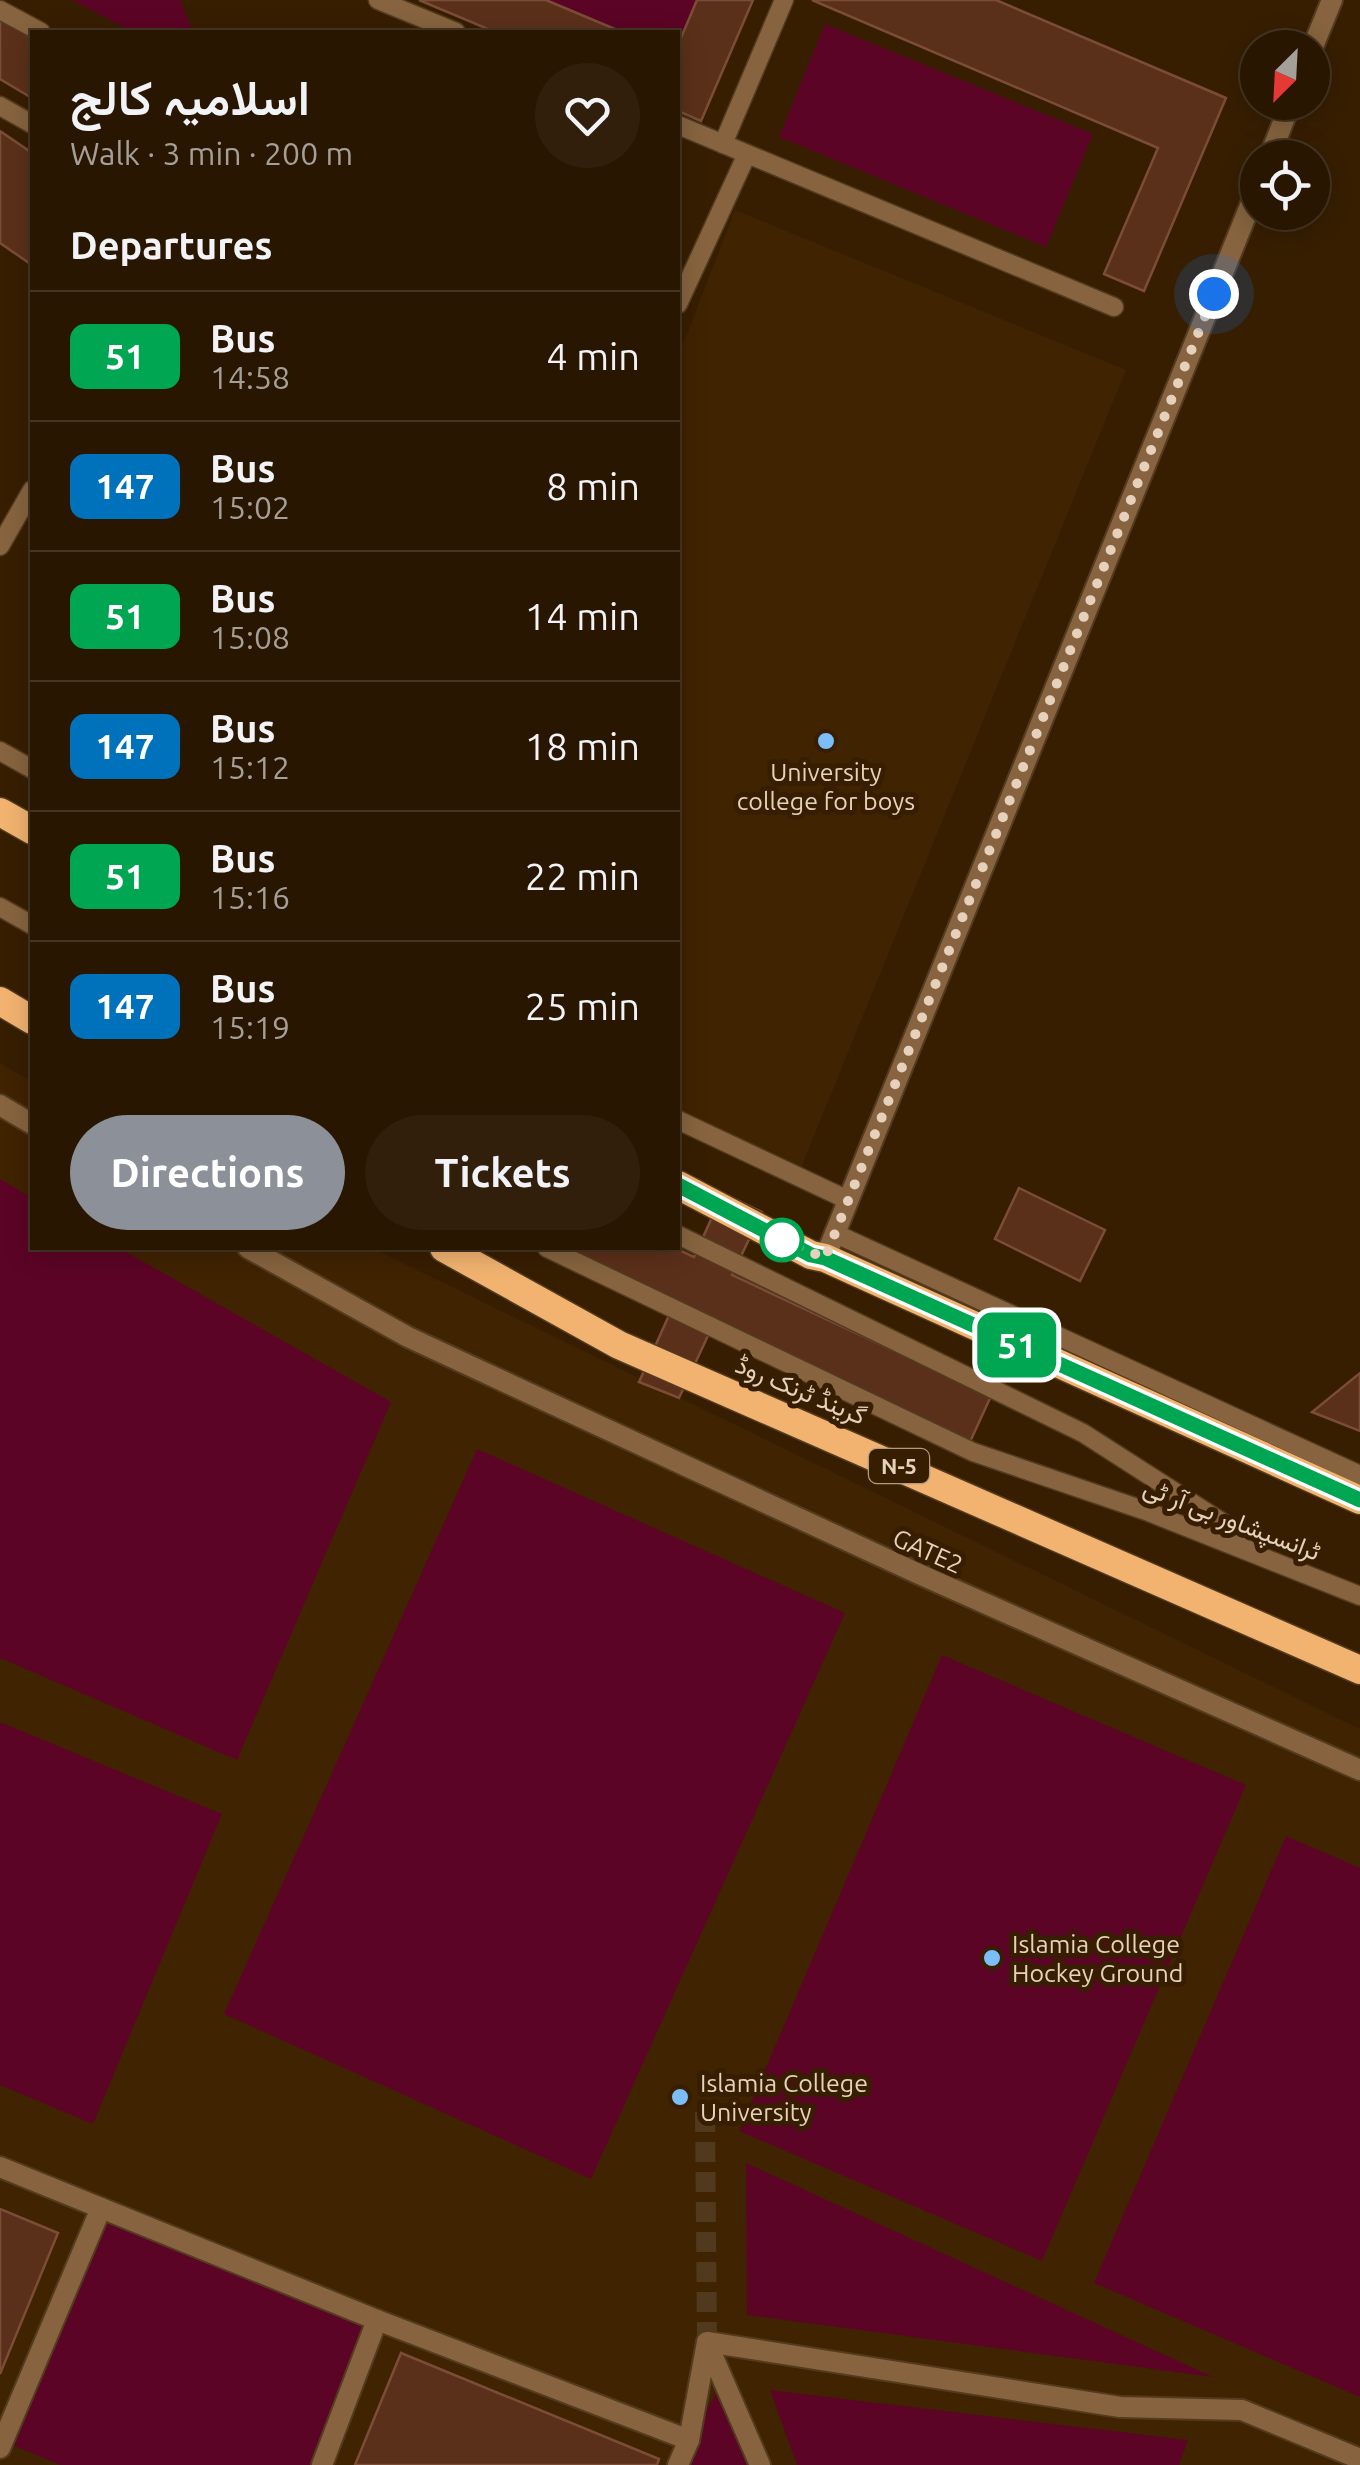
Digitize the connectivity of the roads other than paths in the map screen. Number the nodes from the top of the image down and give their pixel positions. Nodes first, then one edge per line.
1 (378, 0) edge
2 (784, 0) edge
3 (1332, 0) edge
4 (0, 10) edge
5 (38, 30) edge
6 (451, 30) edge
7 (1320, 30) edge
8 (0, 106) edge
9 (30, 123) edge
10 (680, 126) edge
11 (723, 144) junction
12 (748, 154) junction
13 (1240, 230) edge
14 (680, 300) edge
15 (1114, 307) dead end
16 (30, 494) edge
17 (0, 546) edge
18 (0, 751) edge
19 (30, 768) edge
20 (0, 812) edge
21 (30, 829) edge
22 (0, 907) edge
23 (30, 924) edge
24 (0, 1002) edge
25 (30, 1019) edge
26 (0, 1105) edge
27 (680, 1121) edge
28 (30, 1123) edge
29 (680, 1186) edge
30 (848, 1200) junction
31 (680, 1236) edge
32 (829, 1245) junction
33 (252, 1250) edge
34 (448, 1250) edge
35 (551, 1250) edge
36 (1360, 1475) edge
37 (1360, 1500) edge
38 (1332, 1584) junction
39 (1360, 1596) edge
40 (1360, 1670) edge
41 (1360, 1770) edge
42 (0, 2167) edge
43 (101, 2208) junction
44 (377, 2320) junction
45 (707, 2342) junction
46 (689, 2440) junction
47 (0, 2448) edge
48 (1360, 2458) edge
49 (322, 2465) edge
50 (678, 2465) edge
51 (760, 2465) edge

1 - 6 lane
2 - 11 lane
3 - 7 street
4 - 5 lane
8 - 9 lane
10 - 11 lane
11 - 12 lane
12 - 14 lane
12 - 15 lane
13 - 30 street
16 - 17 lane
18 - 19 lane
20 - 21 highway
22 - 23 lane
24 - 25 highway
26 - 28 street
27 - 30 lane
29 - 32 highway
30 - 32 street
31 - 38 lane, ٹرانسپشاور بی آر ٹی
32 - 36 lane
32 - 37 highway
33 - 41 street, GATE2
34 - 40 highway, گرینڈ ٹرنک روڈ / N-5
35 - 38 lane, ٹرانسپشاور بی آر ٹی
38 - 39 lane
42 - 43 street
43 - 44 street
43 - 47 street
44 - 46 street
44 - 49 street
45 - 46 street
45 - 48 street
45 - 51 street
46 - 50 street

